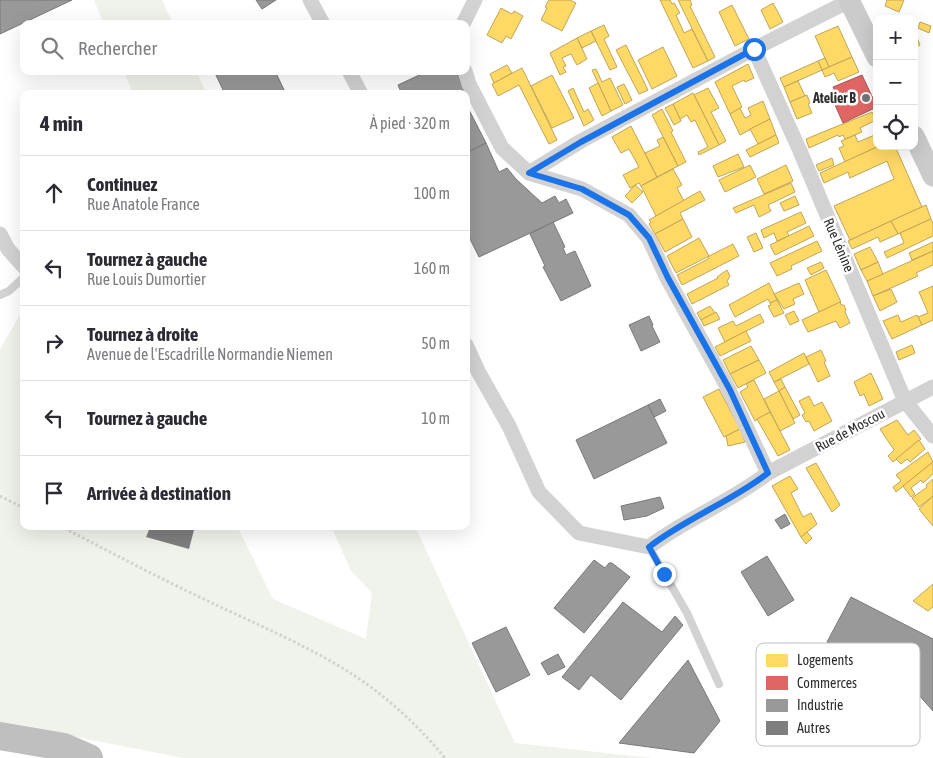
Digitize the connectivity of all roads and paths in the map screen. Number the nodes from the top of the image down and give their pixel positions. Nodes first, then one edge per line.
1 (310, 0) edge
2 (475, 0) edge
3 (850, 0) edge
4 (321, 20) edge
5 (465, 20) edge
6 (754, 49) junction
7 (873, 49) edge
8 (351, 75) edge
9 (466, 75) edge
10 (359, 90) edge
11 (918, 144) edge
12 (529, 173) junction
13 (933, 176) edge
14 (0, 234) edge
15 (20, 262) edge
16 (20, 281) edge
17 (0, 295) edge
18 (470, 354) edge
19 (933, 386) edge
20 (905, 401) junction
21 (933, 436) edge
22 (768, 473) junction
23 (0, 496) edge
24 (20, 506) edge
25 (68, 530) edge
26 (649, 547) junction
27 (719, 684) dead end
28 (0, 736) edge
29 (0, 752) edge
30 (36, 758) edge
31 (89, 758) edge
32 (445, 758) edge

1 - 4 street
2 - 5 street
3 - 6 street
3 - 7 main road
6 - 12 street
6 - 20 street, Rue Lénine
8 - 10 street
9 - 12 street
11 - 13 main road
12 - 22 street
14 - 15 street
16 - 17 lane
18 - 26 street
19 - 20 street, Rue de Moscou
20 - 21 street, Rue Lénine
20 - 22 street, Rue de Moscou
22 - 26 street, Rue de Moscou
23 - 24 path
25 - 32 path
26 - 27 lane
28 - 31 highway
29 - 30 highway

